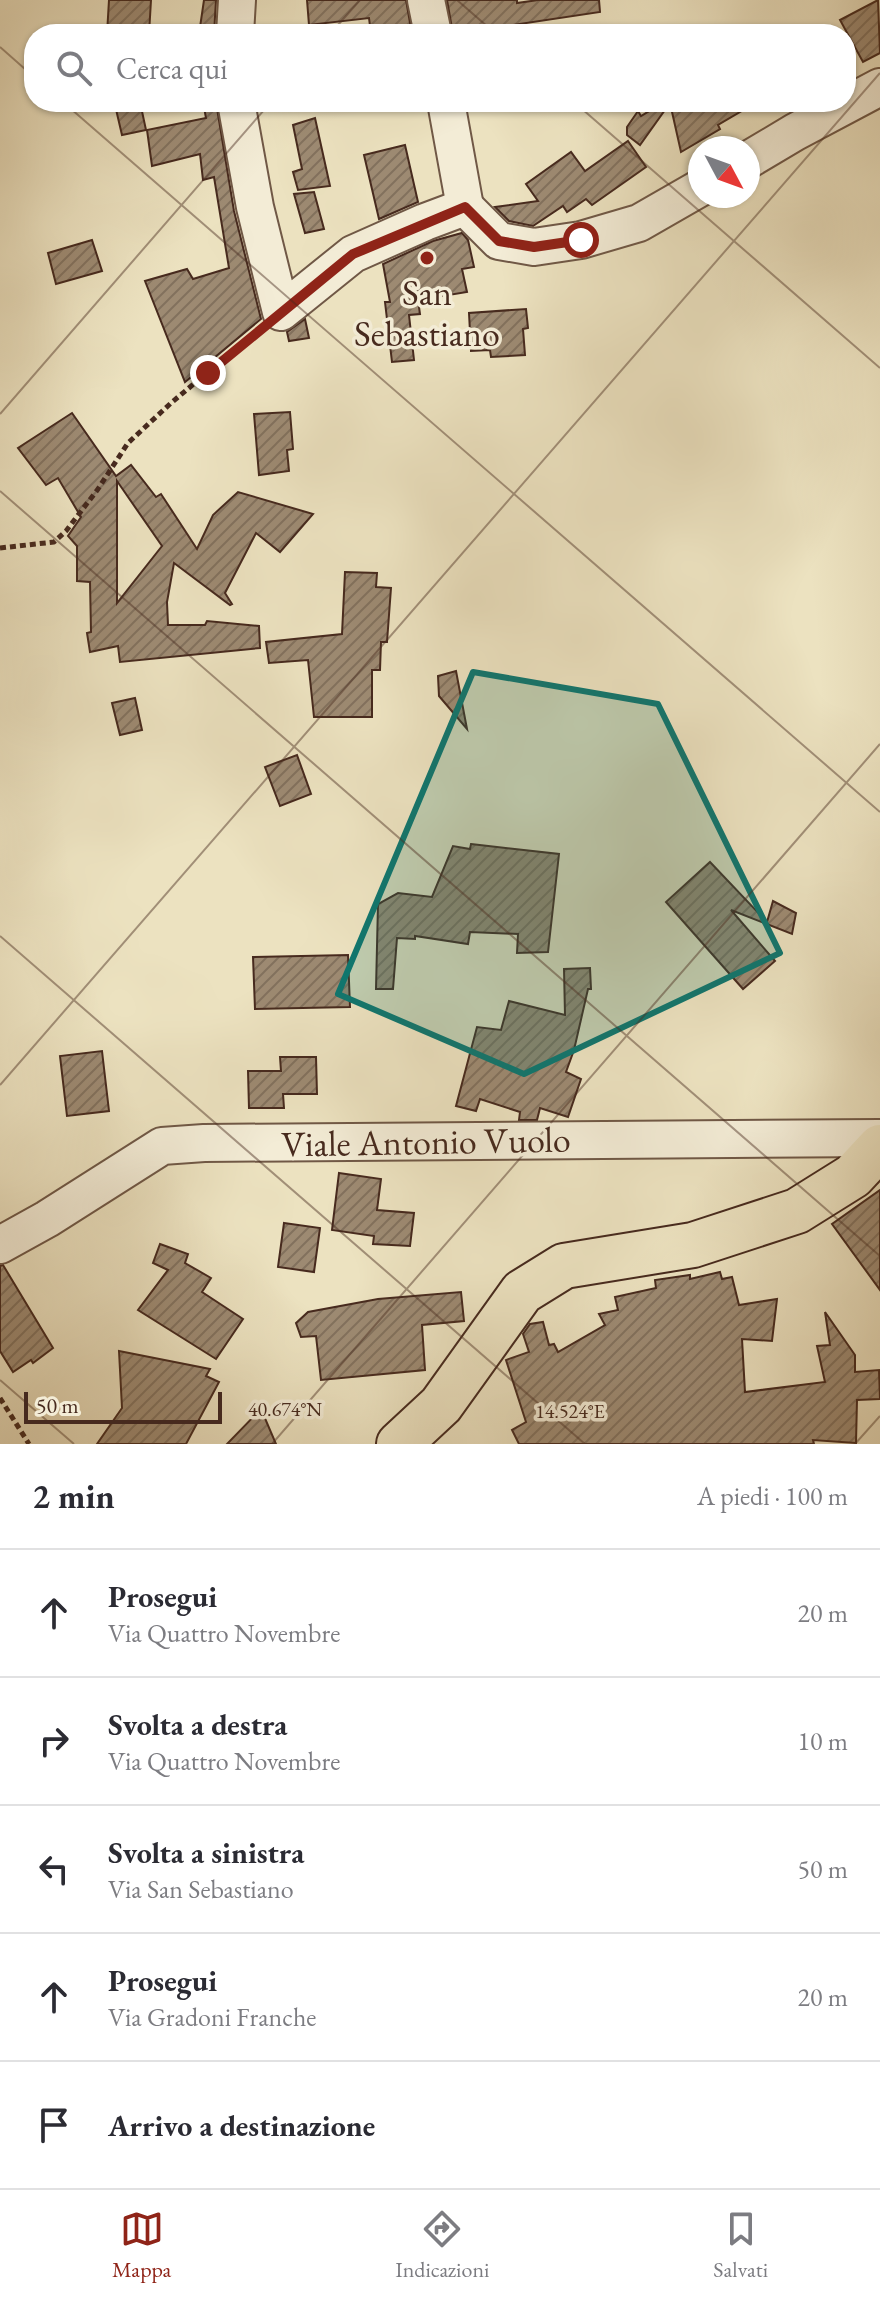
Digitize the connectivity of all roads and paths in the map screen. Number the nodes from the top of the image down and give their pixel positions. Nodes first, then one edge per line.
1 (237, 0) edge
2 (426, 0) edge
3 (236, 24) edge
4 (431, 24) edge
5 (880, 87) edge
6 (856, 100) edge
7 (238, 112) edge
8 (448, 112) edge
9 (833, 112) edge
10 (760, 153) edge
11 (688, 195) edge
12 (465, 207) junction
13 (281, 312) junction
14 (0, 548) edge
15 (880, 1138) edge
16 (880, 1147) edge
17 (0, 1245) edge
18 (0, 1398) edge
19 (29, 1444) edge
20 (399, 1444) edge

1 - 3 street
2 - 4 street
5 - 6 street
7 - 13 street
8 - 12 street
9 - 10 street
11 - 12 street
12 - 13 street
13 - 14 path
15 - 17 street, Viale Antonio Vuolo
16 - 20 main road
18 - 19 path

